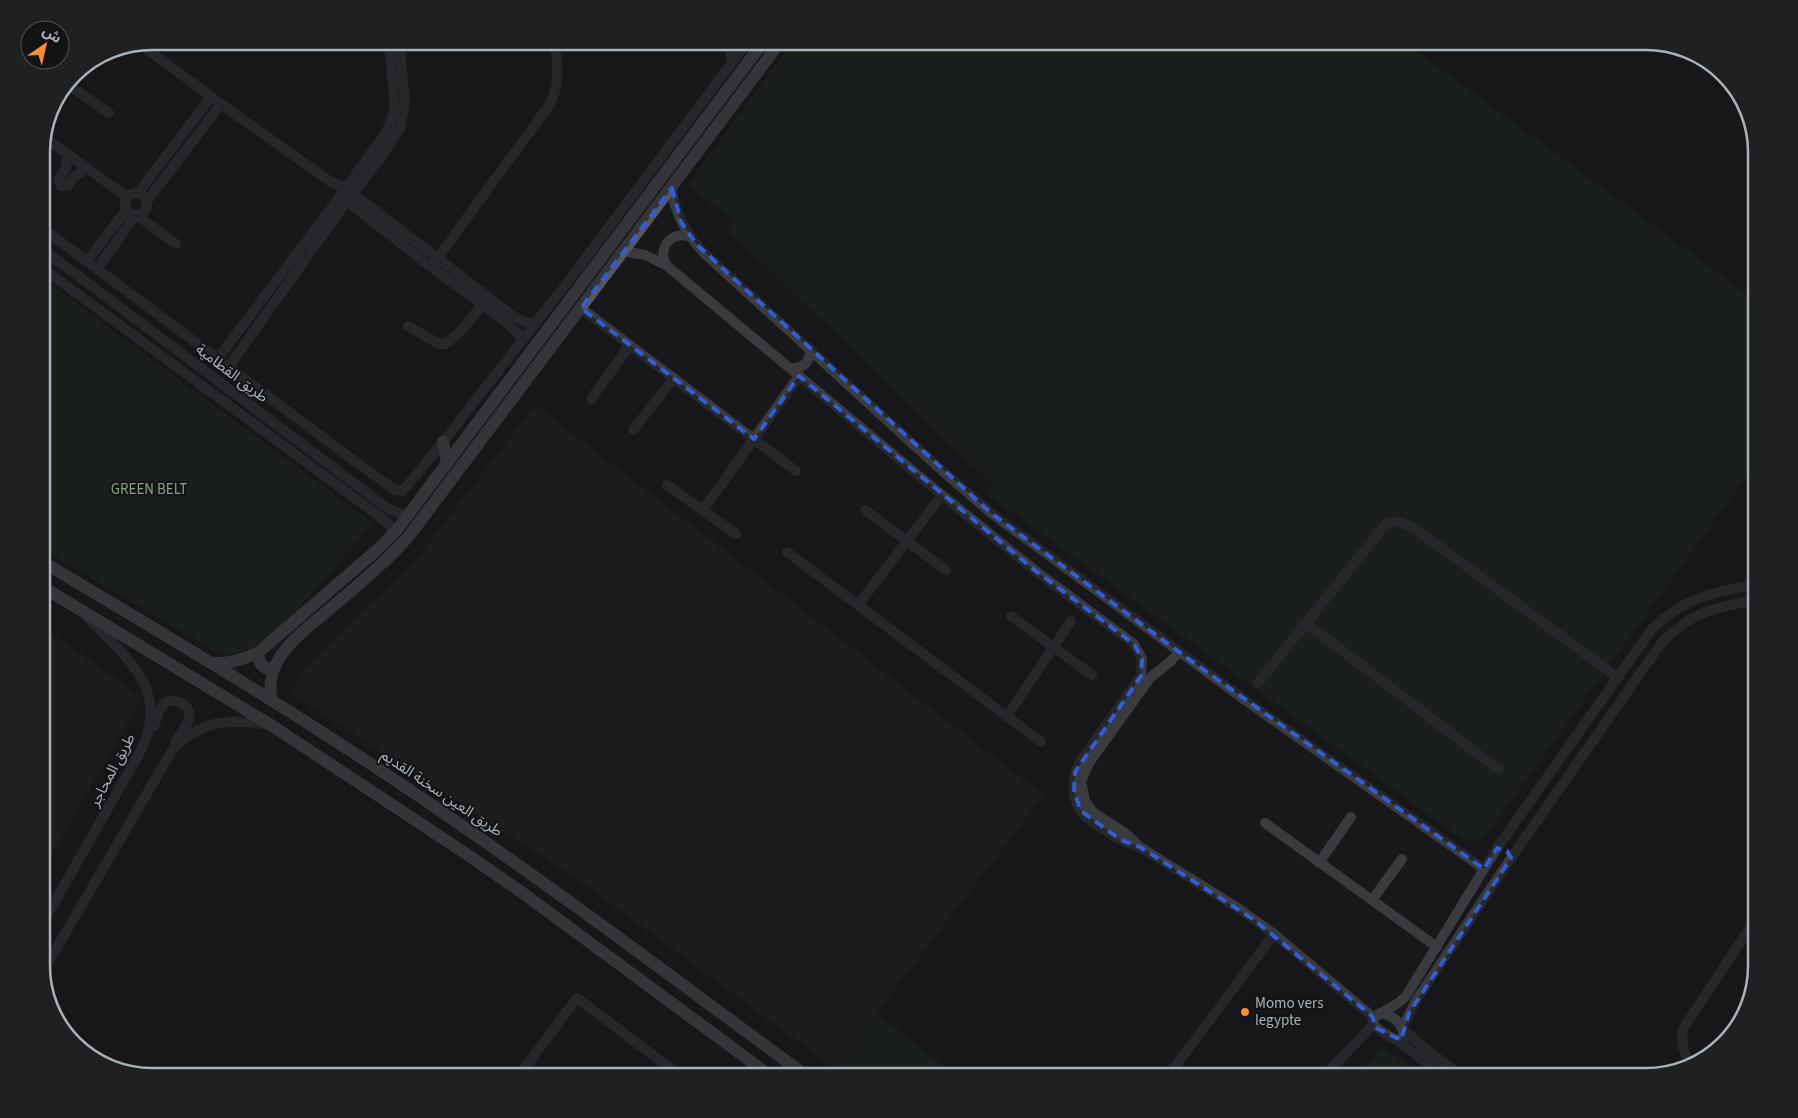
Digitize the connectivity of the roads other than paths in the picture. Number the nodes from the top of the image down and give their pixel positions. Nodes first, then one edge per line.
1 (148, 50) edge
2 (392, 50) edge
3 (398, 50) edge
4 (556, 50) edge
5 (730, 50) edge
6 (741, 50) edge
7 (757, 50) edge
8 (774, 50) edge
9 (732, 62) junction
10 (397, 67) junction
11 (73, 88) edge
12 (211, 97) junction
13 (221, 104) junction
14 (109, 113) dead end
15 (51, 142) edge
16 (67, 154) junction
17 (87, 168) junction
18 (672, 188) junction
19 (138, 193) junction
20 (347, 195) junction
21 (127, 197) junction
22 (147, 201) junction
23 (133, 214) junction
24 (50, 233) edge
25 (691, 237) junction
26 (176, 244) dead end
27 (624, 251) junction
28 (50, 254) edge
29 (87, 261) junction
30 (434, 263) junction
31 (666, 265) junction
32 (96, 269) junction
33 (50, 273) edge
34 (86, 281) junction
35 (76, 293) junction
36 (482, 305) junction
37 (581, 308) junction
38 (534, 325) junction
39 (408, 326) dead end
40 (523, 338) junction
41 (630, 345) junction
42 (809, 348) junction
43 (218, 358) junction
44 (229, 366) junction
45 (790, 368) junction
46 (799, 376) junction
47 (674, 378) junction
48 (591, 399) dead end
49 (633, 430) dead end
50 (754, 439) junction
51 (443, 442) junction
52 (352, 459) junction
53 (447, 464) junction
54 (796, 471) dead end
55 (341, 473) junction
56 (668, 484) dead end
57 (942, 495) junction
58 (703, 510) junction
59 (866, 510) dead end
60 (408, 516) junction
61 (396, 532) junction
62 (736, 534) dead end
63 (907, 541) junction
64 (787, 552) dead end
65 (50, 566) edge
66 (946, 570) dead end
67 (1748, 586) edge
68 (50, 591) edge
69 (1748, 602) edge
70 (858, 605) junction
71 (78, 608) junction
72 (1011, 616) dead end
73 (1071, 621) dead end
74 (1306, 623) junction
75 (1053, 647) junction
76 (259, 652) junction
77 (1179, 652) junction
78 (212, 663) junction
79 (1143, 665) junction
80 (274, 668) junction
81 (1155, 673) junction
82 (1092, 676) dead end
83 (1617, 677) junction
84 (1258, 683) dead end
85 (271, 699) junction
86 (1007, 716) junction
87 (271, 725) junction
88 (146, 740) junction
89 (1041, 742) dead end
90 (168, 756) junction
91 (1498, 769) dead end
92 (1351, 818) dead end
93 (1265, 823) dead end
94 (1140, 847) junction
95 (1497, 848) junction
96 (1511, 858) junction
97 (1402, 859) dead end
98 (1319, 863) junction
99 (1484, 869) junction
100 (1479, 880) junction
101 (1493, 886) junction
102 (1372, 900) junction
103 (50, 912) edge
104 (1748, 930) edge
105 (1274, 934) junction
106 (1437, 947) junction
107 (50, 959) edge
108 (1376, 1019) junction
109 (1403, 1028) junction
110 (1396, 1040) junction
111 (1687, 1059) edge
112 (525, 1068) edge
113 (670, 1068) edge
114 (760, 1068) edge
115 (796, 1068) edge
116 (1174, 1068) edge
117 (1331, 1068) edge
118 (1434, 1068) edge
119 (1451, 1068) edge

1 - 12 street
2 - 10 street
3 - 10 street
4 - 30 street
5 - 9 street
6 - 9 street
7 - 53 main road
8 - 18 main road
9 - 38 street
10 - 20 street
11 - 14 street
12 - 13 street
12 - 19 street
13 - 20 street
13 - 22 street
15 - 16 street
16 - 17 street
16 - 17 street
17 - 21 street
18 - 25 street
18 - 27 main road
19 - 21 street
19 - 22 street
20 - 30 street
20 - 43 street
20 - 44 street
21 - 23 street
22 - 23 street
23 - 26 street
23 - 29 street
23 - 32 street
24 - 29 street
25 - 31 street
25 - 42 street
27 - 31 street
27 - 37 main road
28 - 34 street, طريق القطامية
29 - 32 street
30 - 36 street
30 - 38 street
31 - 45 street
32 - 43 street
33 - 35 street, طريق القطامية
34 - 35 street
34 - 55 street, طريق القطامية
35 - 61 street, طريق القطامية
36 - 39 street
36 - 40 street
37 - 41 street
37 - 80 main road
38 - 40 street
40 - 51 street
41 - 47 street
41 - 48 street
42 - 45 street
42 - 77 street
43 - 44 street
44 - 52 street
45 - 46 street
46 - 50 street
46 - 57 street
47 - 49 street
47 - 50 street
50 - 54 street
50 - 58 street
51 - 52 street
51 - 53 main road
52 - 55 street
53 - 60 main road
55 - 60 street, طريق القطامية
56 - 58 street
57 - 63 street
57 - 79 street
58 - 62 street
59 - 63 street
60 - 61 main road
61 - 76 main road
63 - 66 street
63 - 70 street
64 - 70 street
65 - 78 main road, طريق العين سخنة القديم
67 - 83 street
68 - 71 main road
69 - 96 street
70 - 86 street
71 - 87 main road
71 - 88 street, طريق المحاجر
72 - 75 street
73 - 75 street
74 - 83 street
74 - 84 street
74 - 91 street
75 - 82 street
75 - 86 street
76 - 78 main road
76 - 80 main road
77 - 81 street
77 - 99 street
78 - 85 main road, طريق العين سخنة القديم
79 - 81 street
79 - 94 street
80 - 85 main road
81 - 94 street
83 - 95 street
85 - 115 main road, طريق العين سخنة القديم
86 - 89 street
87 - 90 street
87 - 114 main road
88 - 90 street
88 - 103 street, طريق المحاجر
90 - 107 street
92 - 98 street
93 - 98 street
94 - 105 street
95 - 96 street
95 - 99 street
96 - 101 street
97 - 102 street
98 - 102 street
99 - 100 street
100 - 101 street
100 - 106 street
101 - 109 street
102 - 106 street
104 - 111 street
105 - 108 street
105 - 116 street
106 - 108 street
108 - 109 street
108 - 110 street
108 - 117 street
109 - 110 street
109 - 119 street
110 - 118 street
112 - 113 street

